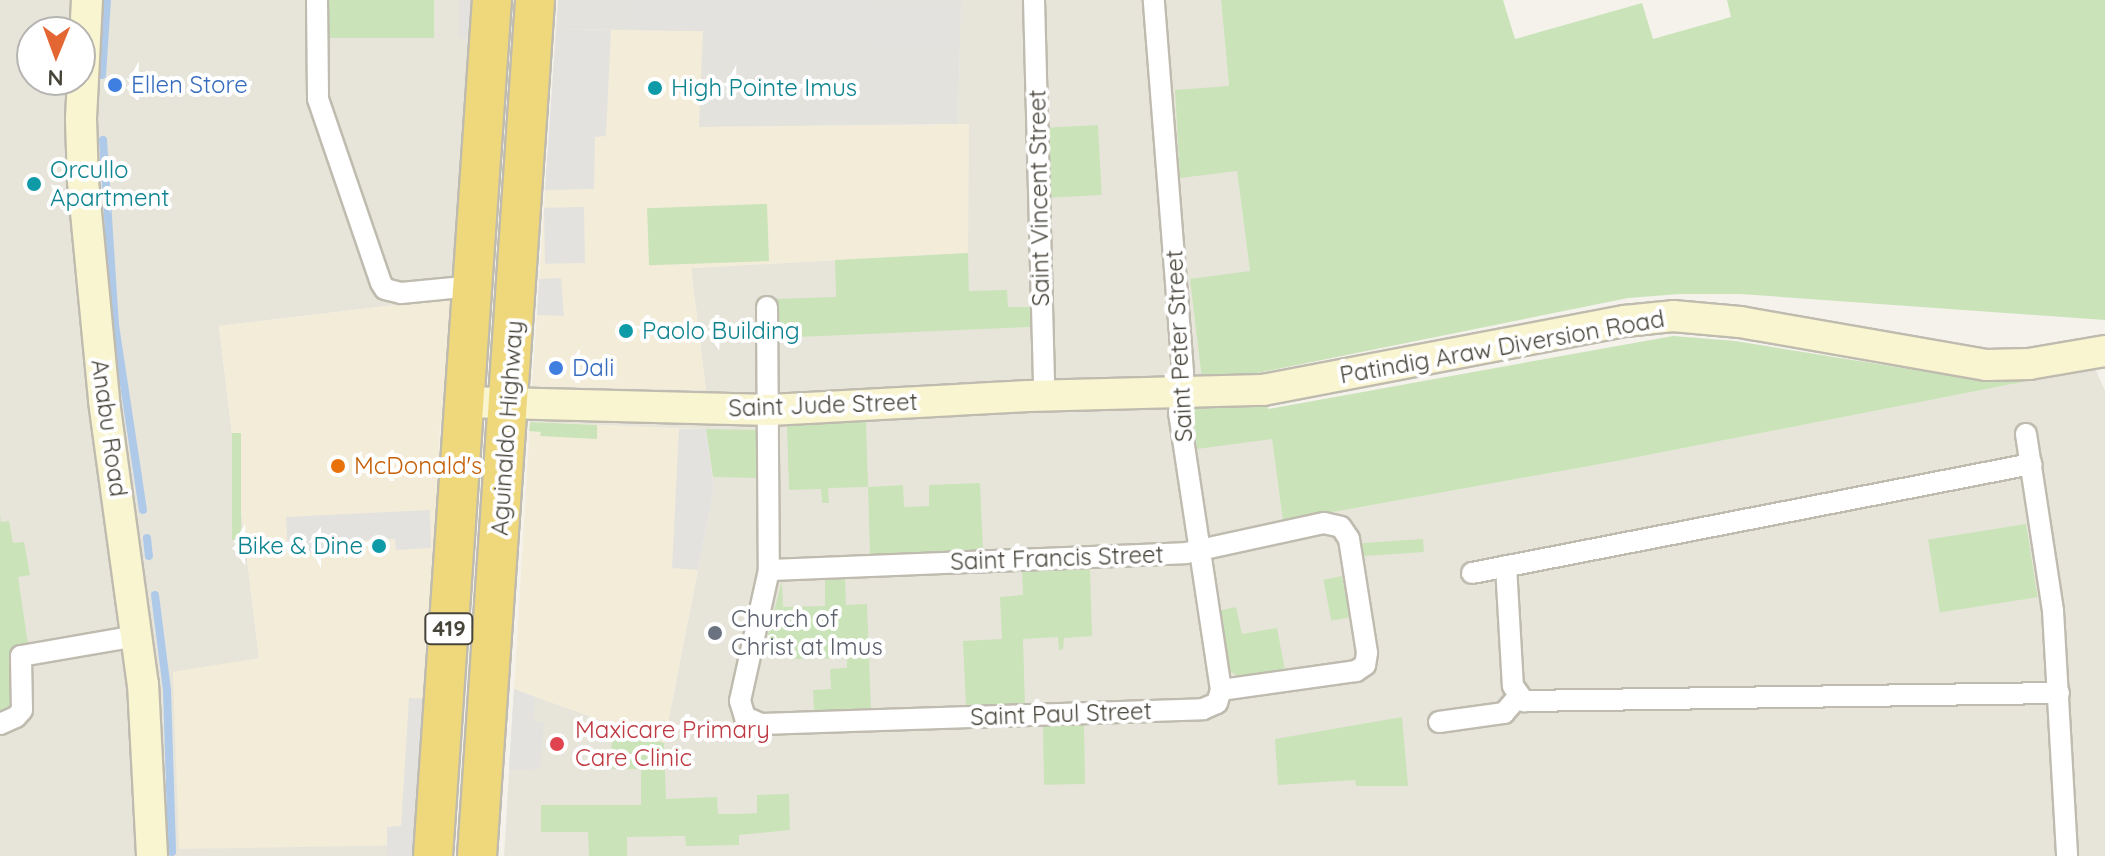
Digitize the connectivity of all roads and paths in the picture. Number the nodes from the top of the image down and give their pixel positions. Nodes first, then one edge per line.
1 (87, 0) edge
2 (317, 0) edge
3 (492, 0) edge
4 (535, 0) edge
5 (1034, 0) edge
6 (1154, 0) edge
7 (472, 286) junction
8 (767, 307) dead end
9 (2105, 351) edge
10 (1182, 392) junction
11 (1044, 395) junction
12 (464, 402) junction
13 (509, 404) junction
14 (770, 410) junction
15 (2026, 434) dead end
16 (2031, 464) junction
17 (1198, 549) junction
18 (1506, 566) junction
19 (769, 570) junction
20 (1472, 573) dead end
21 (137, 636) junction
22 (1365, 665) joint
23 (1221, 690) junction
24 (2059, 693) junction
25 (1518, 697) junction
26 (1439, 722) dead end
27 (0, 724) edge
28 (152, 856) edge
29 (433, 856) edge
30 (477, 856) edge
31 (2067, 856) edge

1 - 21 street, Anabu Road
2 - 7 street
3 - 7 highway, Aguinaldo Highway / 419
4 - 13 highway, Aguinaldo Highway / 419
5 - 11 street, Saint Vincent Street
6 - 10 street, Saint Peter Street
7 - 12 highway, Aguinaldo Highway / 419
8 - 14 street
9 - 10 street, Patindig Araw Diversion Road
10 - 11 street, Saint Jude Street
10 - 17 street, Saint Peter Street
11 - 14 street, Saint Jude Street
12 - 13 street, Saint Jude Street
12 - 29 highway, Aguinaldo Highway / 419
13 - 14 street, Saint Jude Street
13 - 30 highway, Aguinaldo Highway / 419
14 - 19 street
15 - 16 street
16 - 18 street
16 - 24 street
17 - 19 street, Saint Francis Street
17 - 22 street, Saint Francis Street
17 - 23 street, Saint Peter Street
18 - 20 street
18 - 25 street
19 - 23 street, Saint Paul Street
21 - 27 street
21 - 28 street, Anabu Road
22 - 23 street, Saint Paul Street
24 - 25 street
24 - 31 street
25 - 26 street

